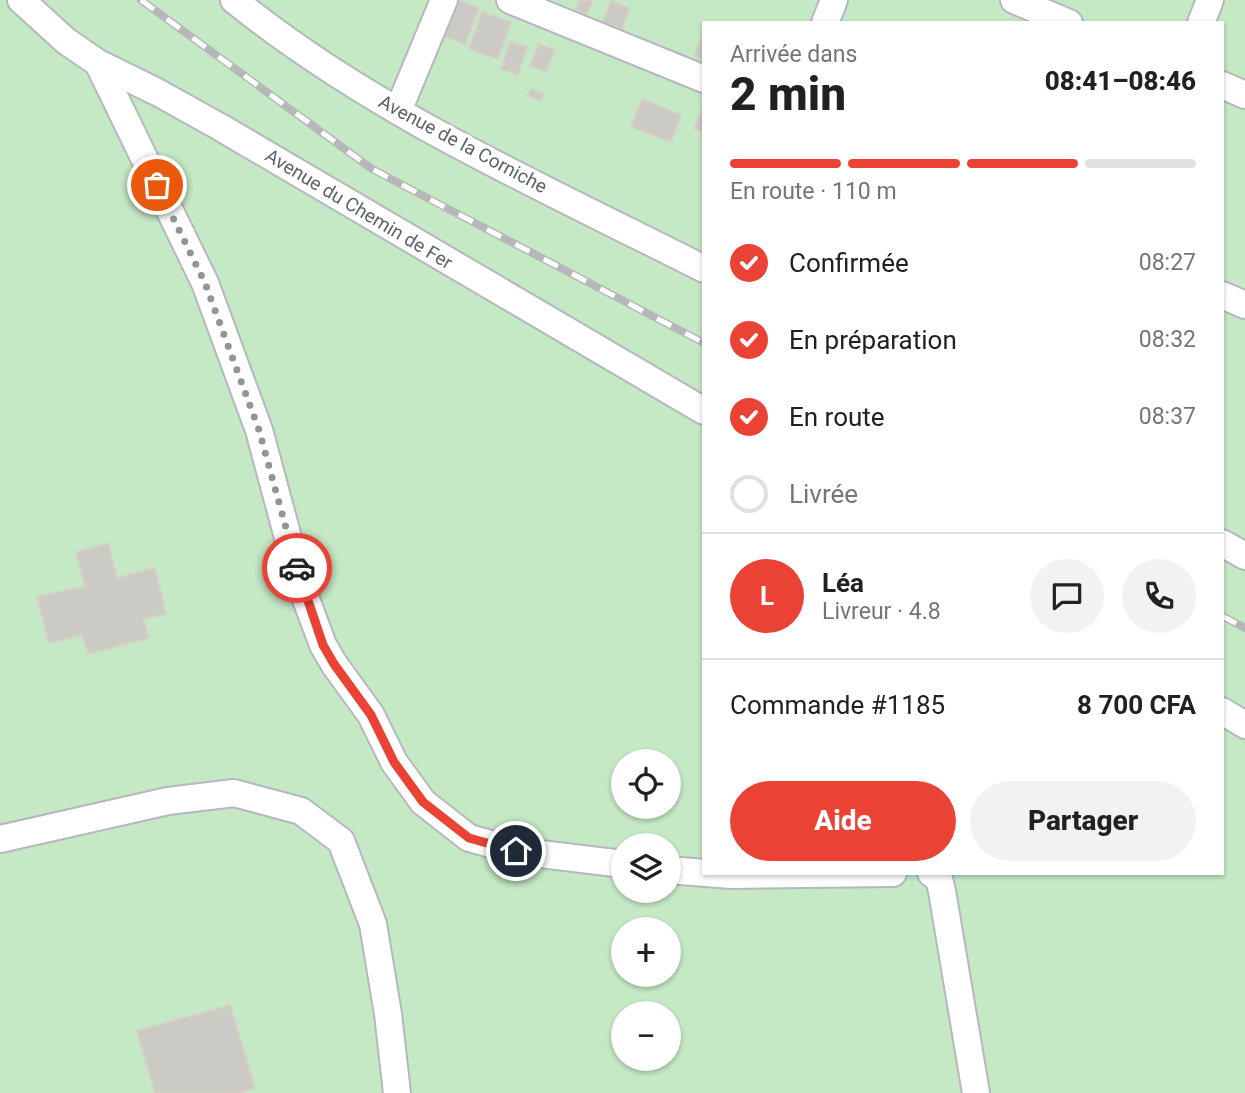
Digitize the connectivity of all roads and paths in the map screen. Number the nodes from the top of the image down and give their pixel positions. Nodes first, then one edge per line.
1 (21, 0) edge
2 (234, 0) edge
3 (444, 0) edge
4 (509, 0) edge
5 (834, 0) edge
6 (1014, 0) edge
7 (1210, 0) edge
8 (826, 21) edge
9 (1064, 21) edge
10 (1202, 21) edge
11 (98, 63) junction
12 (702, 78) edge
13 (1224, 86) edge
14 (1245, 95) edge
15 (398, 111) junction
16 (702, 268) edge
17 (1224, 296) edge
18 (1245, 304) edge
19 (702, 410) edge
20 (1224, 544) edge
21 (1245, 556) edge
22 (1224, 712) edge
23 (1245, 725) edge
24 (0, 839) edge
25 (611, 863) edge
26 (681, 871) edge
27 (702, 873) edge
28 (934, 875) edge
29 (397, 1093) edge
30 (976, 1093) edge

1 - 11 street, Avenue du Chemin de Fer
2 - 15 street, Avenue de la Corniche
3 - 15 street
4 - 12 street
5 - 8 street
6 - 9 street
7 - 10 street
11 - 19 street, Avenue du Chemin de Fer
11 - 25 street
13 - 14 street
15 - 16 street, Avenue de la Corniche
17 - 18 street
20 - 21 street
22 - 23 street
24 - 29 street
26 - 27 street
28 - 30 street

